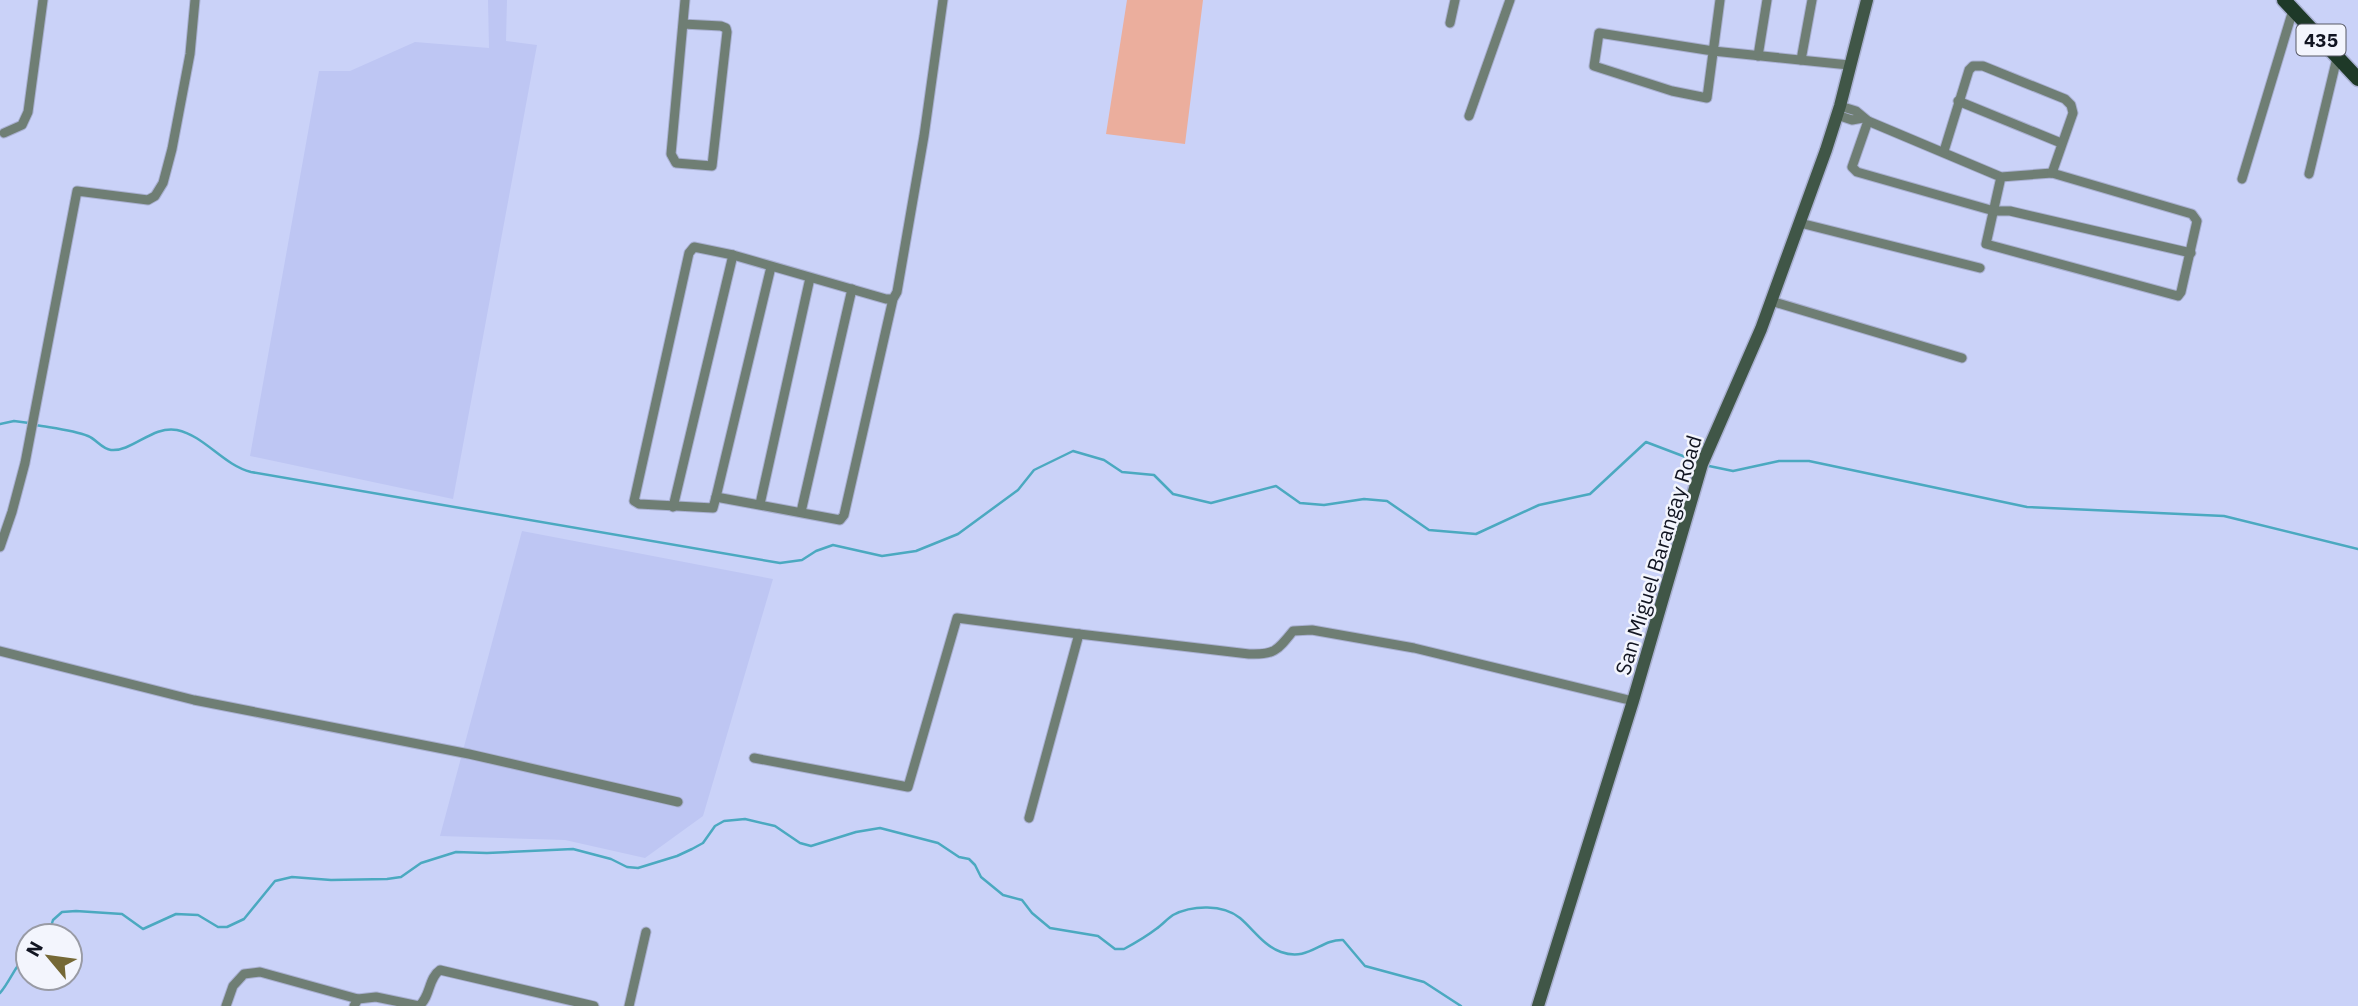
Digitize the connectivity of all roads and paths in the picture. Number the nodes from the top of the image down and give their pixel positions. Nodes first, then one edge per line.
1 (43, 0) edge
2 (195, 0) edge
3 (685, 0) edge
4 (943, 0) edge
5 (1455, 0) edge
6 (1510, 0) edge
7 (1720, 0) edge
8 (1767, 0) edge
9 (1812, 0) edge
10 (1867, 0) edge
11 (2287, 3) edge
12 (683, 23) junction
13 (1450, 23) dead end
14 (1713, 51) junction
15 (1759, 56) junction
16 (2337, 58) junction
17 (1801, 60) junction
18 (1849, 65) junction
19 (2358, 79) edge
20 (1958, 101) junction
21 (1839, 110) junction
22 (1469, 116) dead end
23 (1865, 120) junction
24 (4, 133) dead end
25 (2062, 143) junction
26 (1944, 151) junction
27 (2052, 173) junction
28 (2309, 174) dead end
29 (2001, 177) junction
30 (2242, 179) dead end
31 (1993, 211) junction
32 (1800, 223) junction
33 (2191, 253) junction
34 (733, 255) junction
35 (771, 267) junction
36 (1980, 268) dead end
37 (810, 278) junction
38 (852, 289) junction
39 (893, 299) junction
40 (1771, 301) junction
41 (1962, 358) dead end
42 (716, 498) junction
43 (760, 504) junction
44 (673, 507) junction
45 (801, 512) junction
46 (0, 547) edge
47 (1079, 634) junction
48 (1, 652) edge
49 (0, 664) edge
50 (1633, 702) junction
51 (754, 758) dead end
52 (678, 802) dead end
53 (1030, 818) dead end
54 (646, 932) dead end
55 (356, 1003) edge
56 (226, 1006) edge
57 (594, 1006) edge
58 (629, 1006) edge
59 (1538, 1006) edge

1 - 24 street
2 - 46 street
3 - 12 street
4 - 39 street
5 - 13 street
6 - 22 street
7 - 14 street
8 - 15 street
9 - 17 street
10 - 18 street, San Miguel Barangay Road
11 - 16 main road, 435
11 - 30 street
12 - 12 street
14 - 14 street
14 - 15 street
15 - 17 street
16 - 19 main road, 435
16 - 28 street
17 - 18 street
18 - 21 street, San Miguel Barangay Road
20 - 25 street
20 - 25 street
20 - 26 street
21 - 23 street
21 - 32 street, San Miguel Barangay Road
23 - 26 street
23 - 31 street
25 - 27 street
26 - 29 street
27 - 29 street
27 - 33 street
29 - 31 street
31 - 33 street
31 - 33 street
32 - 36 street
32 - 40 street, San Miguel Barangay Road
34 - 35 street
34 - 44 street
34 - 44 street
35 - 37 street
35 - 42 street
37 - 38 street
37 - 43 street
38 - 39 street
38 - 45 street
39 - 45 street
40 - 41 street
40 - 50 street, San Miguel Barangay Road
42 - 43 street
42 - 44 street
43 - 45 street
47 - 50 street
47 - 51 street
47 - 53 street
48 - 49 street
48 - 52 street
50 - 59 street, San Miguel Barangay Road
54 - 58 street
55 - 56 street
55 - 57 street

